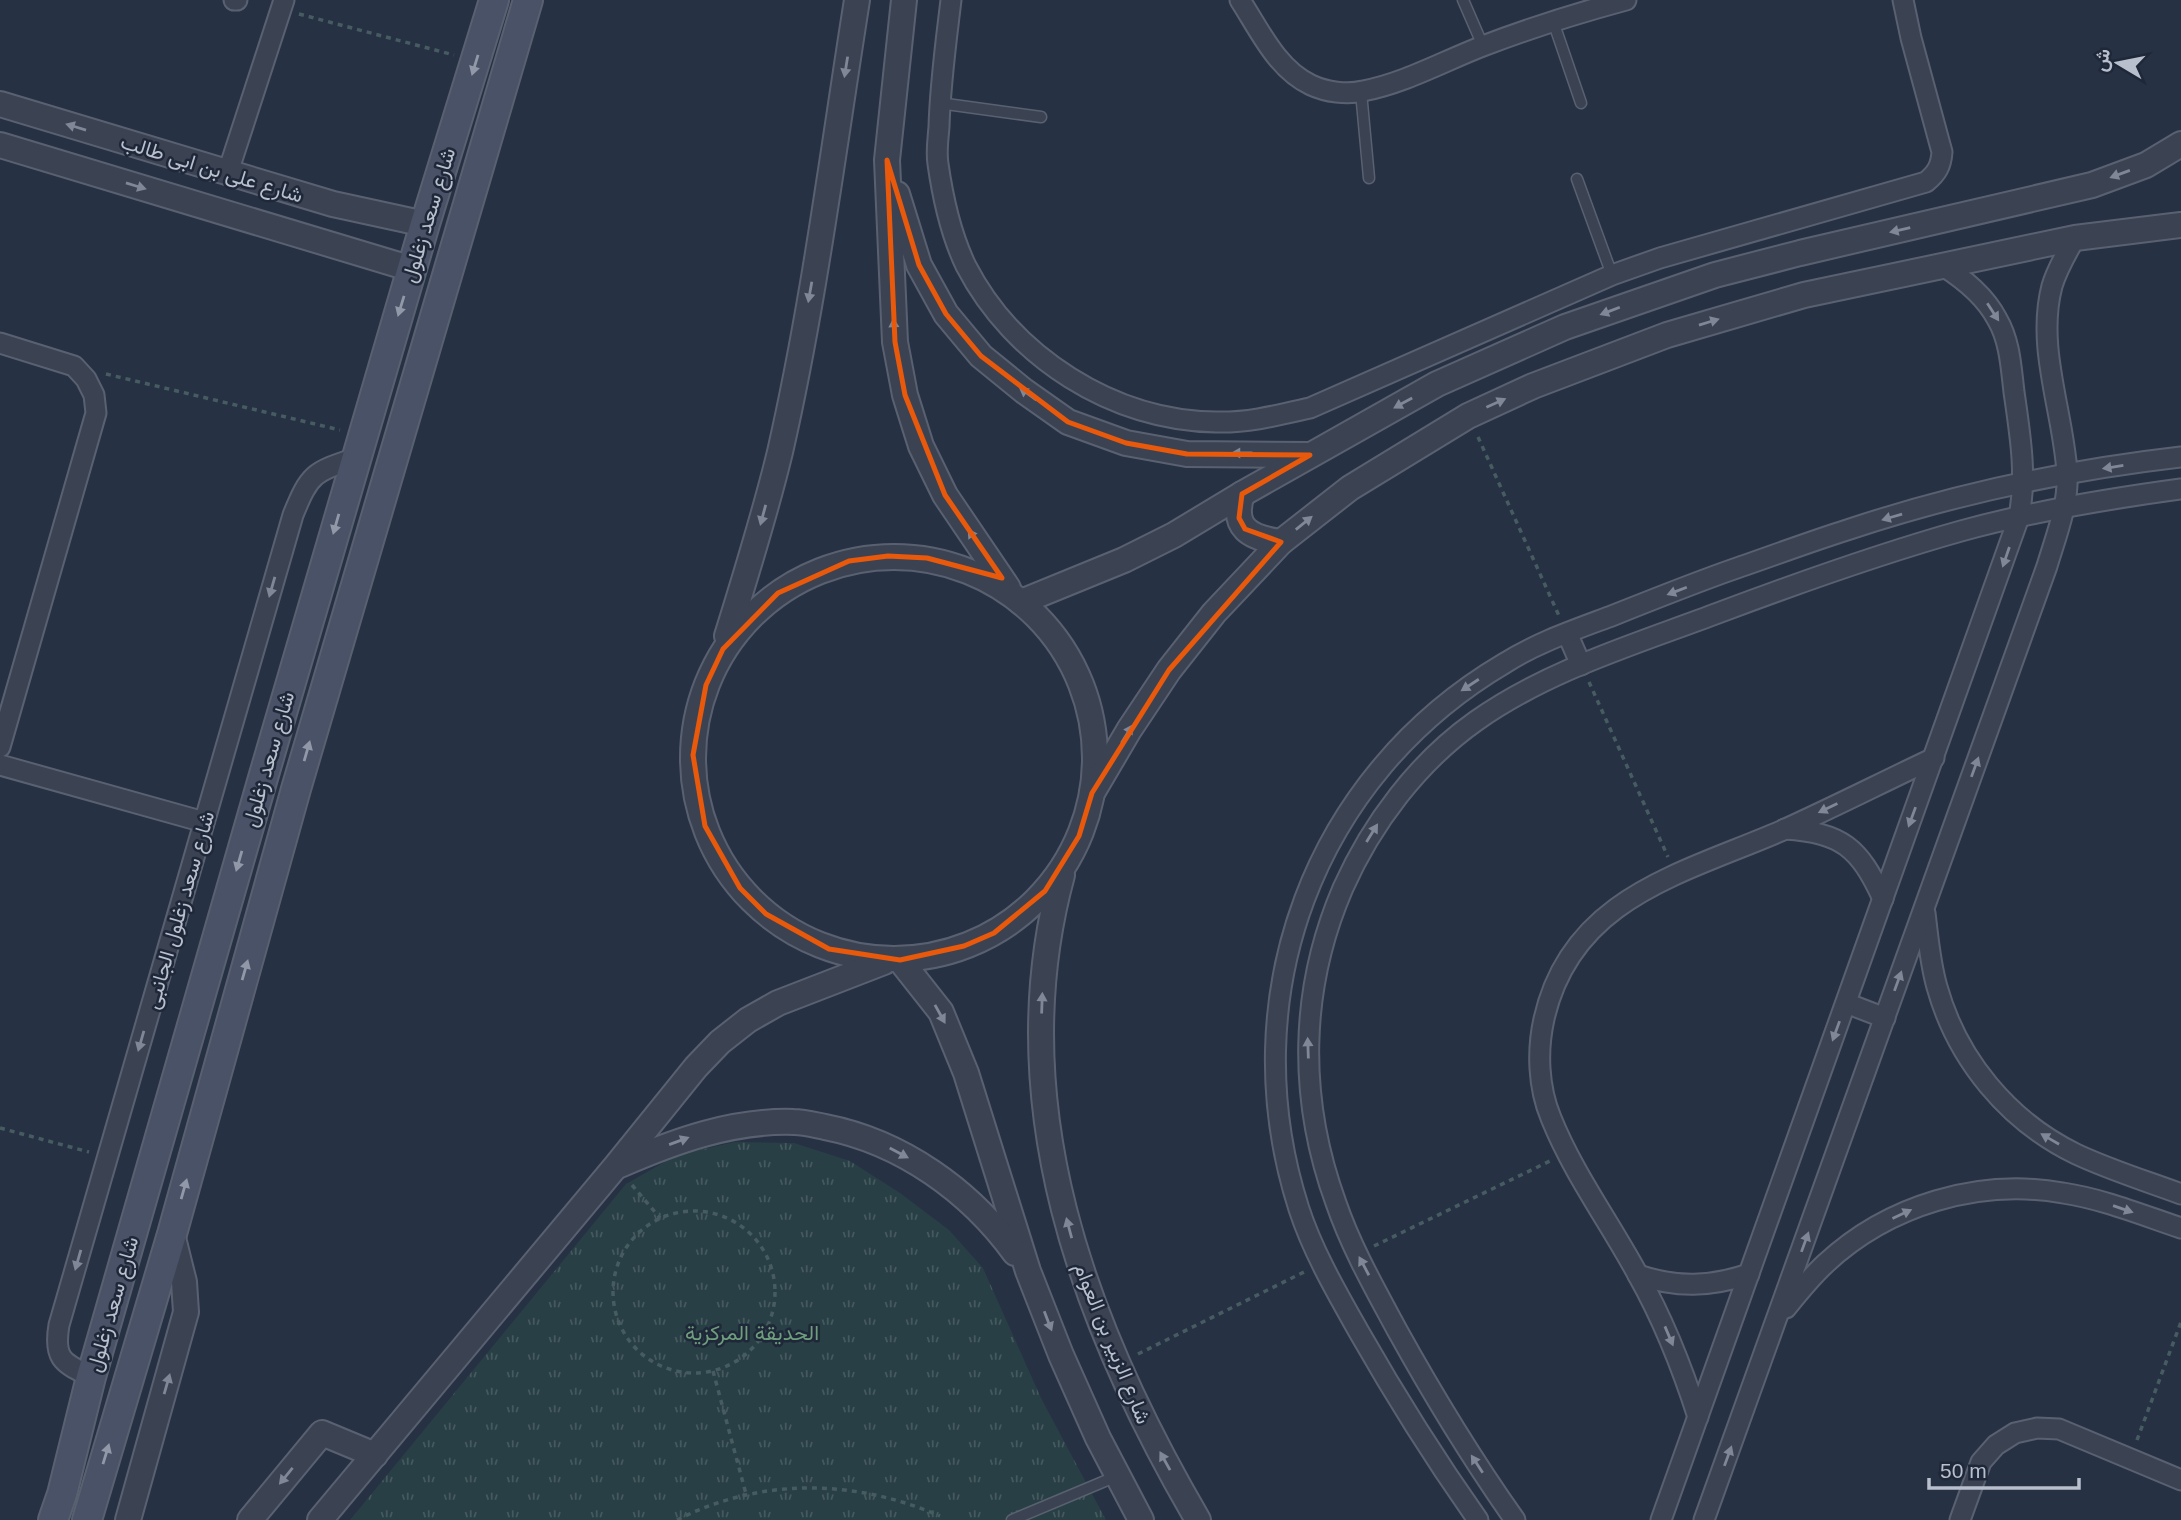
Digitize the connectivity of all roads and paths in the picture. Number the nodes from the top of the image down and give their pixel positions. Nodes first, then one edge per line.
1 (494, 0) edge
2 (528, 0) edge
3 (857, 0) edge
4 (904, 0) edge
5 (951, 0) edge
6 (1240, 0) edge
7 (1463, 0) edge
8 (1626, 0) edge
9 (1903, 0) edge
10 (282, 4) edge
11 (1553, 20) junction
12 (1483, 46) junction
13 (476, 61) junction
14 (1361, 92) junction
15 (939, 103) junction
16 (1581, 103) dead end
17 (0, 104) edge
18 (1041, 117) dead end
19 (2181, 144) edge
20 (0, 145) edge
21 (887, 160) junction
22 (228, 172) junction
23 (1368, 178) dead end
24 (1577, 179) dead end
25 (333, 204) junction
26 (425, 224) junction
27 (2181, 225) edge
28 (2075, 238) junction
29 (322, 241) junction
30 (1943, 266) junction
31 (412, 269) junction
32 (1612, 275) junction
33 (0, 343) edge
34 (74, 366) junction
35 (1468, 416) junction
36 (359, 447) junction
37 (1311, 455) junction
38 (2181, 457) edge
39 (2067, 474) junction
40 (2023, 482) junction
41 (2181, 489) edge
42 (1242, 494) junction
43 (2064, 508) junction
44 (2019, 517) junction
45 (1280, 542) junction
46 (1017, 598) junction
47 (1567, 633) junction
48 (723, 649) junction
49 (1581, 665) junction
50 (0, 747) edge
51 (1934, 758) junction
52 (0, 765) edge
53 (262, 778) junction
54 (296, 789) junction
55 (1092, 793) junction
56 (204, 822) junction
57 (1783, 829) junction
58 (1064, 864) junction
59 (1676, 875) junction
60 (1883, 899) junction
61 (1924, 909) junction
62 (896, 959) junction
63 (1846, 1003) junction
64 (1885, 1018) junction
65 (1310, 1102) junction
66 (1277, 1106) junction
67 (0, 1128) edge
68 (1568, 1153) junction
69 (108, 1157) junction
70 (616, 1167) junction
71 (2181, 1194) edge
72 (660, 1218) junction
73 (2181, 1228) edge
74 (172, 1234) junction
75 (1357, 1254) junction
76 (1322, 1264) junction
77 (1028, 1271) junction
78 (1749, 1274) junction
79 (1638, 1275) junction
80 (1777, 1320) junction
81 (2181, 1322) edge
82 (1118, 1364) junction
83 (713, 1371) junction
84 (91, 1377) junction
85 (1698, 1417) junction
86 (375, 1455) junction
87 (2130, 1459) junction
88 (1117, 1476) junction
89 (2181, 1479) edge
90 (746, 1494) junction
91 (55, 1513) edge
92 (88, 1516) edge
93 (940, 1516) dead end
94 (128, 1520) edge
95 (250, 1520) edge
96 (320, 1520) edge
97 (677, 1520) edge
98 (1012, 1520) edge
99 (1141, 1520) edge
100 (1198, 1520) edge
101 (1478, 1520) edge
102 (1515, 1520) edge
103 (1661, 1520) edge
104 (1704, 1520) edge
105 (1960, 1520) edge

1 - 13 main road, شارع سعد زغلول
54 -> 2 main road, شارع سعد زغلول
3 -> 48 street
4 - 21 street
5 - 15 street
6 - 14 street
7 - 12 lane
8 - 11 street
9 - 32 street
10 - 13 path
10 - 22 street
11 - 12 street
11 - 16 lane
12 - 14 street
13 -> 26 main road, شارع سعد زغلول
14 - 23 lane
15 - 18 lane
15 - 32 street
22 -> 17 street, شارع على بن ابى طالب
19 -> 37 street
20 -> 29 street, شارع على بن ابى طالب
37 -> 21 street
46 -> 21 street
22 - 25 street, شارع على بن ابى طالب
24 - 32 lane
25 - 26 street, شارع على بن ابى طالب
25 - 29 street
26 - 31 main road, شارع سعد زغلول
27 - 28 street
28 - 30 street
28 - 39 street
29 - 31 street, شارع على بن ابى طالب
35 -> 30 street
30 -> 40 street
31 -> 36 main road, شارع سعد زغلول
33 - 34 street
34 - 36 path
34 - 50 street
45 -> 35 street
35 - 47 path
36 -> 53 main road, شارع سعد زغلول
36 -> 56 street, شارع سعد زغلول الجانبى
37 - 42 street
38 -> 39 street
39 - 40 street
39 - 43 street
40 - 44 street
40 -> 47 street
41 - 43 street
42 - 45 street
42 - 46 street
43 - 44 street
61 -> 43 street
44 - 49 street
44 -> 51 street
55 -> 45 street
46 - 48 street
46 - 55 street
47 - 49 street
47 -> 66 street
48 - 62 street
49 - 59 path
65 -> 49 street
51 -> 57 street
51 -> 60 street
52 - 56 street
53 - 54 main road
53 -> 84 main road, شارع سعد زغلول
74 -> 54 main road, شارع سعد زغلول
55 - 58 street
56 -> 69 street, شارع سعد زغلول الجانبى
57 - 59 street
57 - 60 street
58 - 62 street
82 -> 58 street, شارع الزبير بن العوام
59 - 68 street
60 - 63 street
64 -> 61 street
71 -> 61 street
62 - 70 street
62 -> 77 street
63 - 64 street
63 -> 78 street
80 -> 64 street
65 - 66 street
65 - 75 street
66 - 76 street
67 - 69 path
68 - 75 path
68 - 79 street
69 -> 84 street, شارع سعد زغلول الجانبى
70 - 72 path
70 -> 77 street
70 - 86 street
72 - 83 path
72 - 83 path
80 -> 73 street
92 -> 74 main road, شارع سعد زغلول
94 -> 74 street
102 -> 75 street
76 - 82 path
76 - 101 street
77 -> 88 street
78 - 79 street
78 - 85 street
79 -> 85 street
104 -> 80 street
81 - 87 path
100 -> 82 street, شارع الزبير بن العوام
83 - 90 path
84 - 91 main road, شارع سعد زغلول
85 - 103 street
86 -> 95 street
86 - 96 street
87 - 89 street
87 - 105 street
88 - 98 lane
88 - 99 street
90 - 93 path
90 - 97 path
91 - 92 main road

